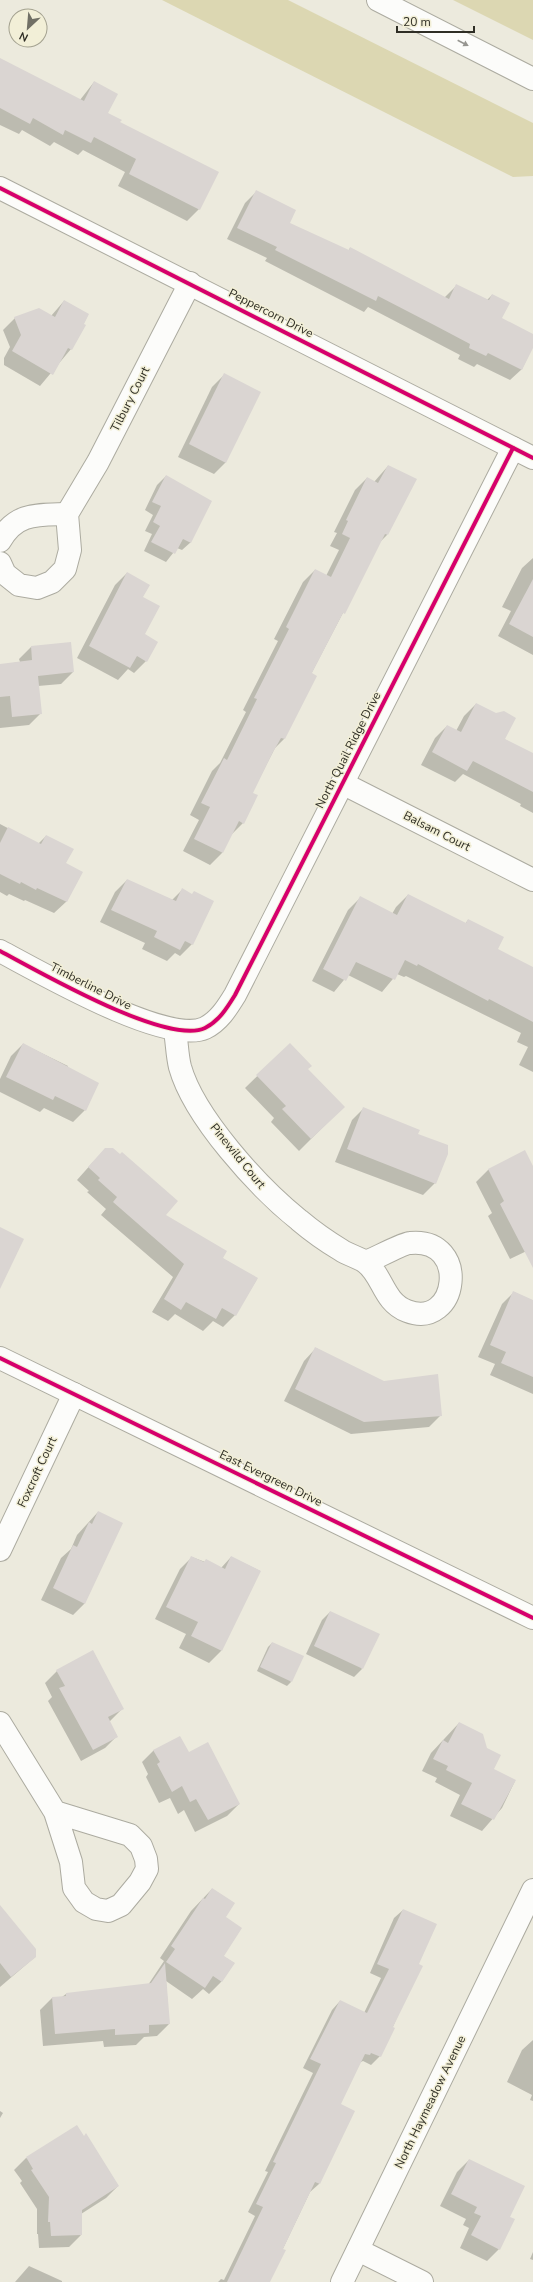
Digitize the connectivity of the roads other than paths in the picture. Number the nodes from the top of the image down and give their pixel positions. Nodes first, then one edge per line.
1 (378, 0) edge
2 (533, 79) edge
3 (0, 188) edge
4 (190, 283) junction
5 (513, 448) junction
6 (533, 458) edge
7 (67, 514) junction
8 (0, 541) edge
9 (0, 563) edge
10 (342, 783) junction
11 (533, 880) edge
12 (0, 952) edge
13 (175, 1031) junction
14 (366, 1262) dead end
15 (0, 1358) edge
16 (74, 1394) junction
17 (0, 1550) edge
18 (533, 1618) edge
19 (0, 1723) edge
20 (55, 1812) junction
21 (533, 1890) edge
22 (525, 1925) edge
23 (358, 2250) junction
24 (342, 2282) edge
25 (422, 2282) edge

1 -> 2 main road
3 - 4 main road, Peppercorn Drive
4 - 5 main road, Peppercorn Drive
4 - 7 main road, Tilbury Court
5 - 6 main road, Peppercorn Drive
5 - 10 main road, North Quail Ridge Drive
7 - 8 main road
7 - 9 main road
10 - 11 main road, Balsam Court
10 - 13 main road, North Quail Ridge Drive
12 - 13 main road, Timberline Drive
13 - 14 main road, Pinewild Court
15 - 16 main road, East Evergreen Drive
16 - 17 main road, Foxcroft Court
16 - 18 main road, East Evergreen Drive
19 - 20 main road
20 - 20 main road
21 - 22 main road, North Haymeadow Avenue
22 - 23 main road, North Haymeadow Avenue
23 - 24 main road, North Haymeadow Avenue
23 - 25 main road

